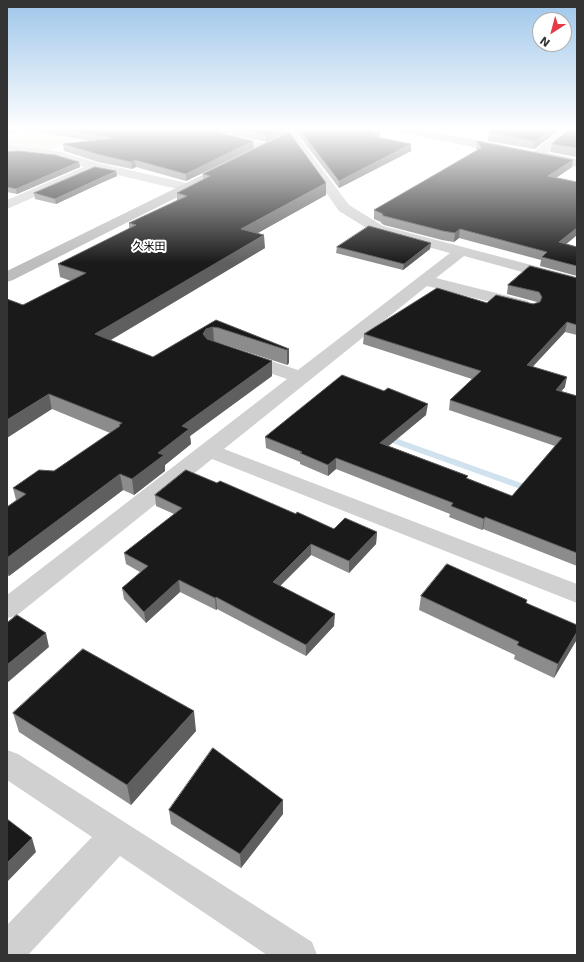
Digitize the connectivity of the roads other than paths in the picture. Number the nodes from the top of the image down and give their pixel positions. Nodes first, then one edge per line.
1 (79, 173) edge
2 (125, 173) edge
3 (215, 173) edge
4 (319, 173) edge
5 (186, 187) junction
6 (7, 205) edge
7 (460, 251) junction
8 (7, 276) edge
9 (424, 280) junction
10 (577, 282) edge
11 (531, 307) edge
12 (229, 352) edge
13 (300, 377) junction
14 (209, 450) junction
15 (577, 594) edge
16 (7, 609) edge
17 (7, 763) edge
18 (117, 835) junction
19 (7, 952) edge
20 (299, 955) edge

1 - 6 street
2 - 5 street
3 - 5 street
4 - 7 street
5 - 8 street
7 - 9 street
7 - 10 street
9 - 11 street
9 - 13 street
12 - 13 street
13 - 14 street
14 - 15 street
14 - 16 street
17 - 18 street
18 - 19 street
18 - 20 street

